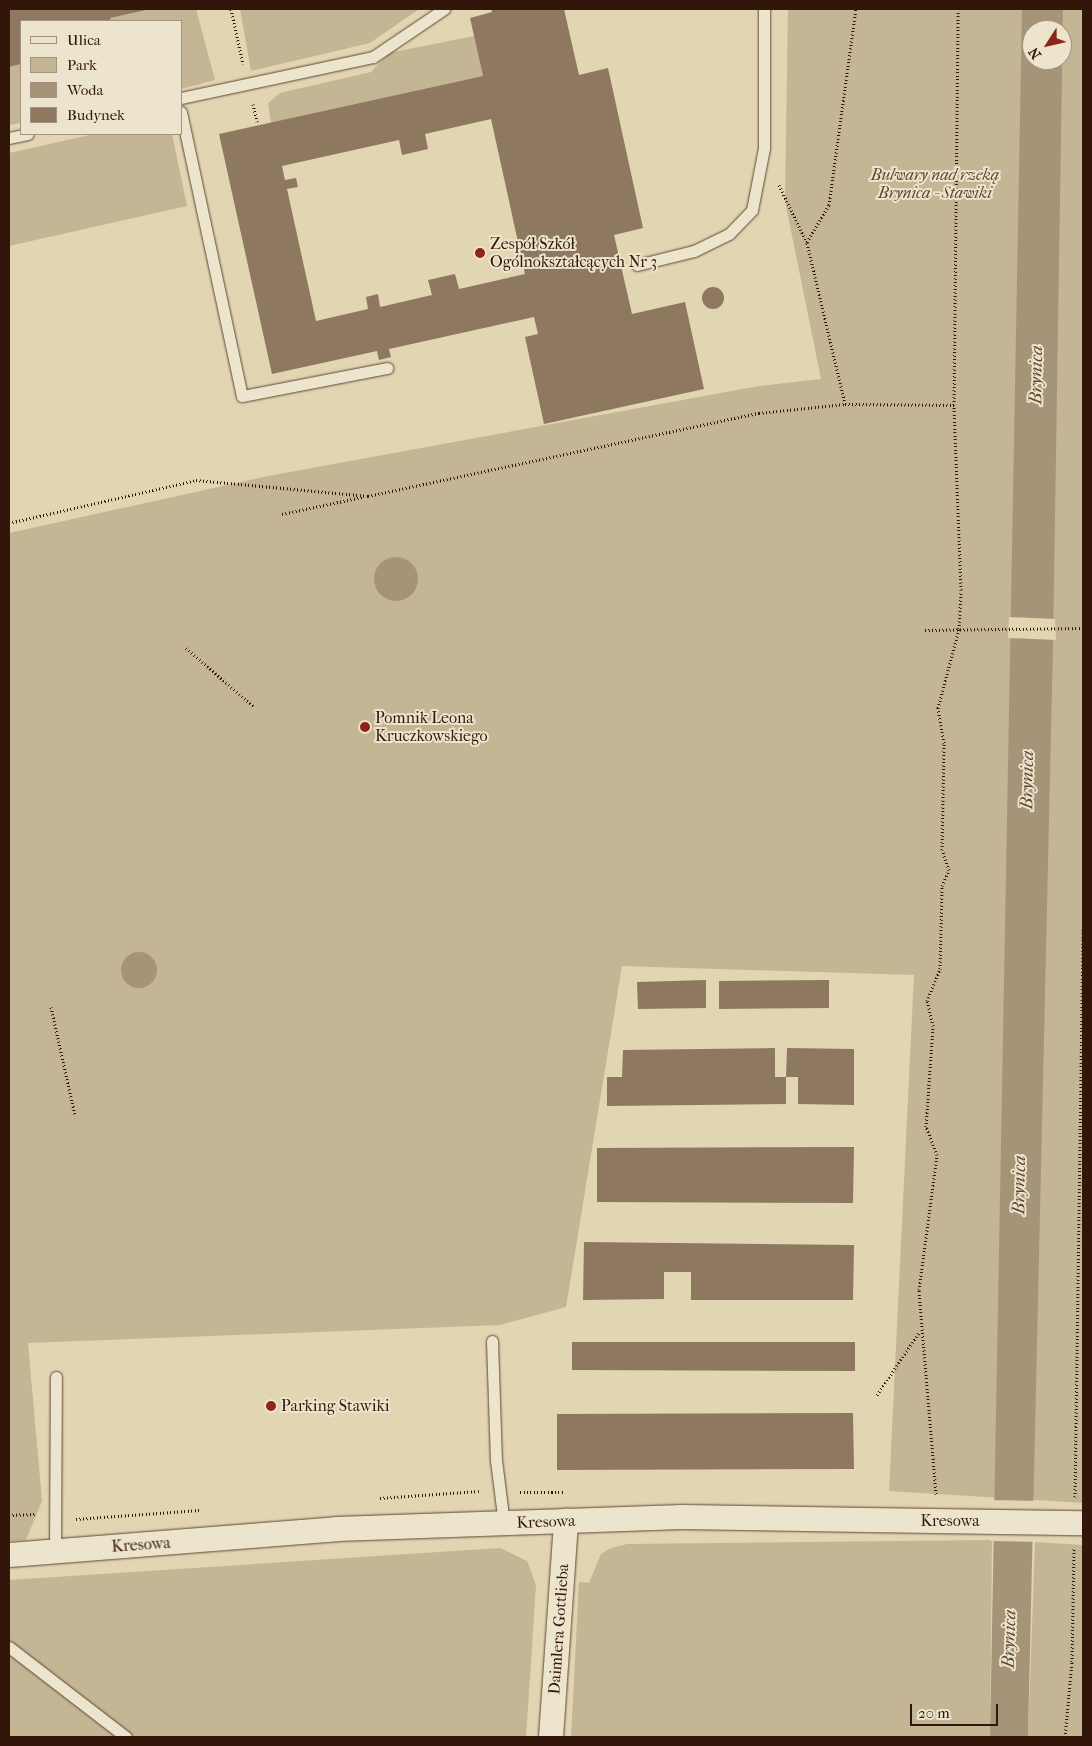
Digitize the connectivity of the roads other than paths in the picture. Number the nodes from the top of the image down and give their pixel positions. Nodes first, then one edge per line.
1 (444, 9) edge
2 (764, 9) edge
3 (182, 98) edge
4 (182, 117) edge
5 (23, 135) edge
6 (9, 138) edge
7 (638, 265) dead end
8 (387, 368) dead end
9 (492, 1341) dead end
10 (56, 1377) dead end
11 (566, 1521) junction
12 (1075, 1523) edge
13 (504, 1524) junction
14 (55, 1552) junction
15 (9, 1555) edge
16 (9, 1647) edge
17 (126, 1737) edge
18 (551, 1737) edge

1 - 3 lane
2 - 7 lane
4 - 8 lane
5 - 6 lane
9 - 13 lane
10 - 14 lane
11 - 12 street, Kresowa
11 - 13 street, Kresowa
11 - 18 street, Daimlera Gottlieba
13 - 14 street, Kresowa
14 - 15 street, Kresowa
16 - 17 lane

